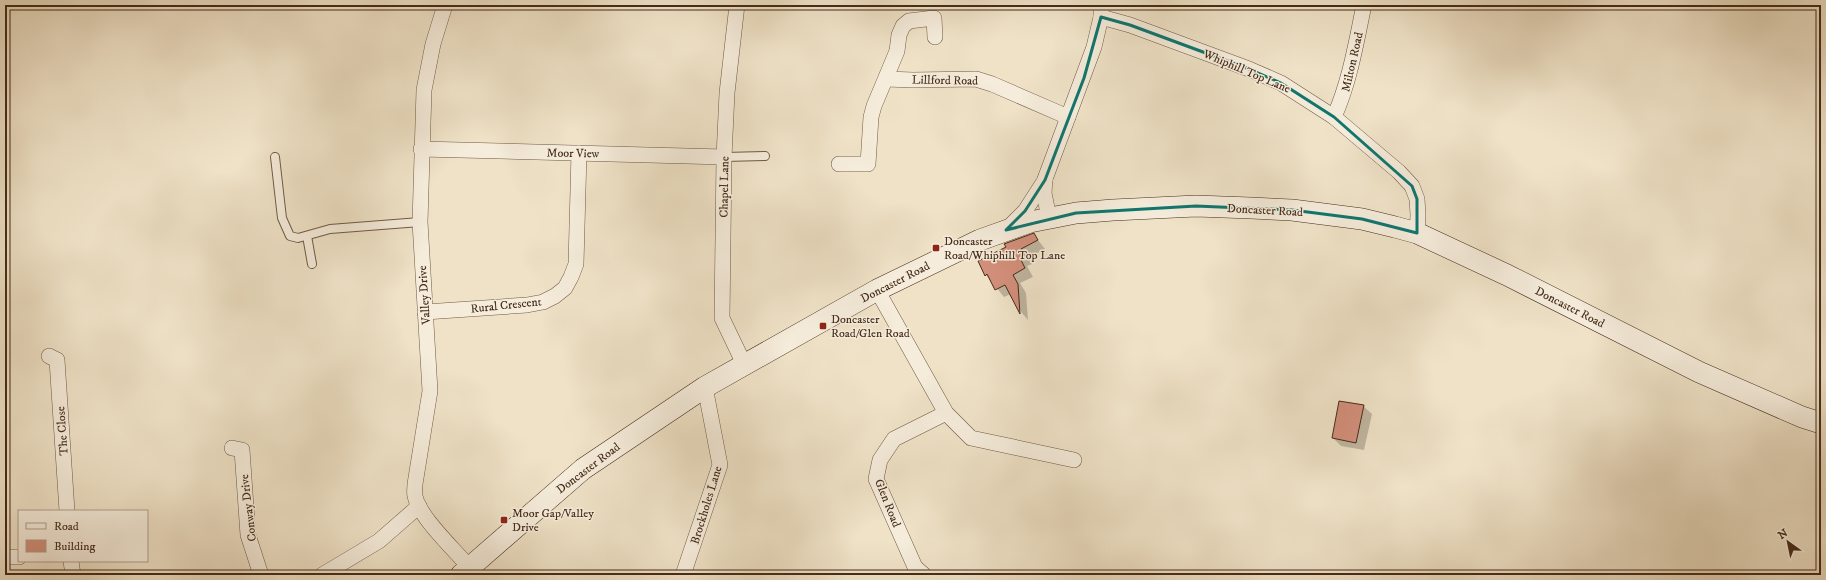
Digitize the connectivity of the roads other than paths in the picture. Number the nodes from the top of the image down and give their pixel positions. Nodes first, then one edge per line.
1 (445, 5) edge
2 (737, 5) edge
3 (1364, 5) edge
4 (1101, 11) edge
5 (934, 12) edge
6 (935, 37) dead end
7 (886, 79) junction
8 (1068, 117) junction
9 (1334, 117) junction
10 (421, 149) junction
11 (579, 153) junction
12 (765, 156) dead end
13 (275, 157) dead end
14 (724, 157) junction
15 (839, 164) dead end
16 (1045, 180) junction
17 (1049, 218) junction
18 (420, 222) junction
19 (1006, 230) junction
20 (1417, 233) junction
21 (307, 236) junction
22 (312, 264) dead end
23 (877, 290) junction
24 (425, 312) junction
25 (57, 357) dead end
26 (744, 364) junction
27 (705, 387) junction
28 (946, 413) junction
29 (1821, 423) edge
30 (241, 448) dead end
31 (1074, 460) dead end
32 (419, 506) junction
33 (67, 510) edge
34 (18, 556) edge
35 (5, 557) edge
36 (70, 562) edge
37 (465, 571) edge
38 (915, 572) edge
39 (73, 575) edge
40 (262, 575) edge
41 (322, 575) edge
42 (683, 575) edge

1 - 10 street, Valley Drive
2 - 14 street, Chapel Lane
3 - 9 street, Milton Road
4 - 8 street, Whiphill Top Lane
4 - 9 street, Whiphill Top Lane
5 - 6 street
5 - 7 street
7 - 8 street, Lillford Road
7 - 15 street
8 - 16 street, Whiphill Top Lane
9 - 20 street, Whiphill Top Lane
10 - 11 street, Moor View
10 - 18 street, Valley Drive
11 - 14 street, Moor View
11 - 24 street, Rural Crescent
12 - 14 lane
13 - 21 lane
14 - 26 street, Chapel Lane
16 - 17 street, Whiphill Top Lane
16 - 19 street
17 - 19 main road, Doncaster Road
17 - 20 main road, Doncaster Road
18 - 21 lane
18 - 24 street, Valley Drive
19 - 23 main road, Doncaster Road
20 - 29 main road, Doncaster Road
21 - 22 lane
23 - 26 main road, Doncaster Road
23 - 28 street
24 - 32 street, Valley Drive
25 - 33 street, The Close
26 - 27 main road, Doncaster Road
27 - 37 main road, Doncaster Road
27 - 42 street, Brockholes Lane
28 - 31 street
28 - 38 street, Glen Road
30 - 40 street, Conway Drive
32 - 37 street, Valley Drive
32 - 41 street
34 - 35 street
36 - 39 street

